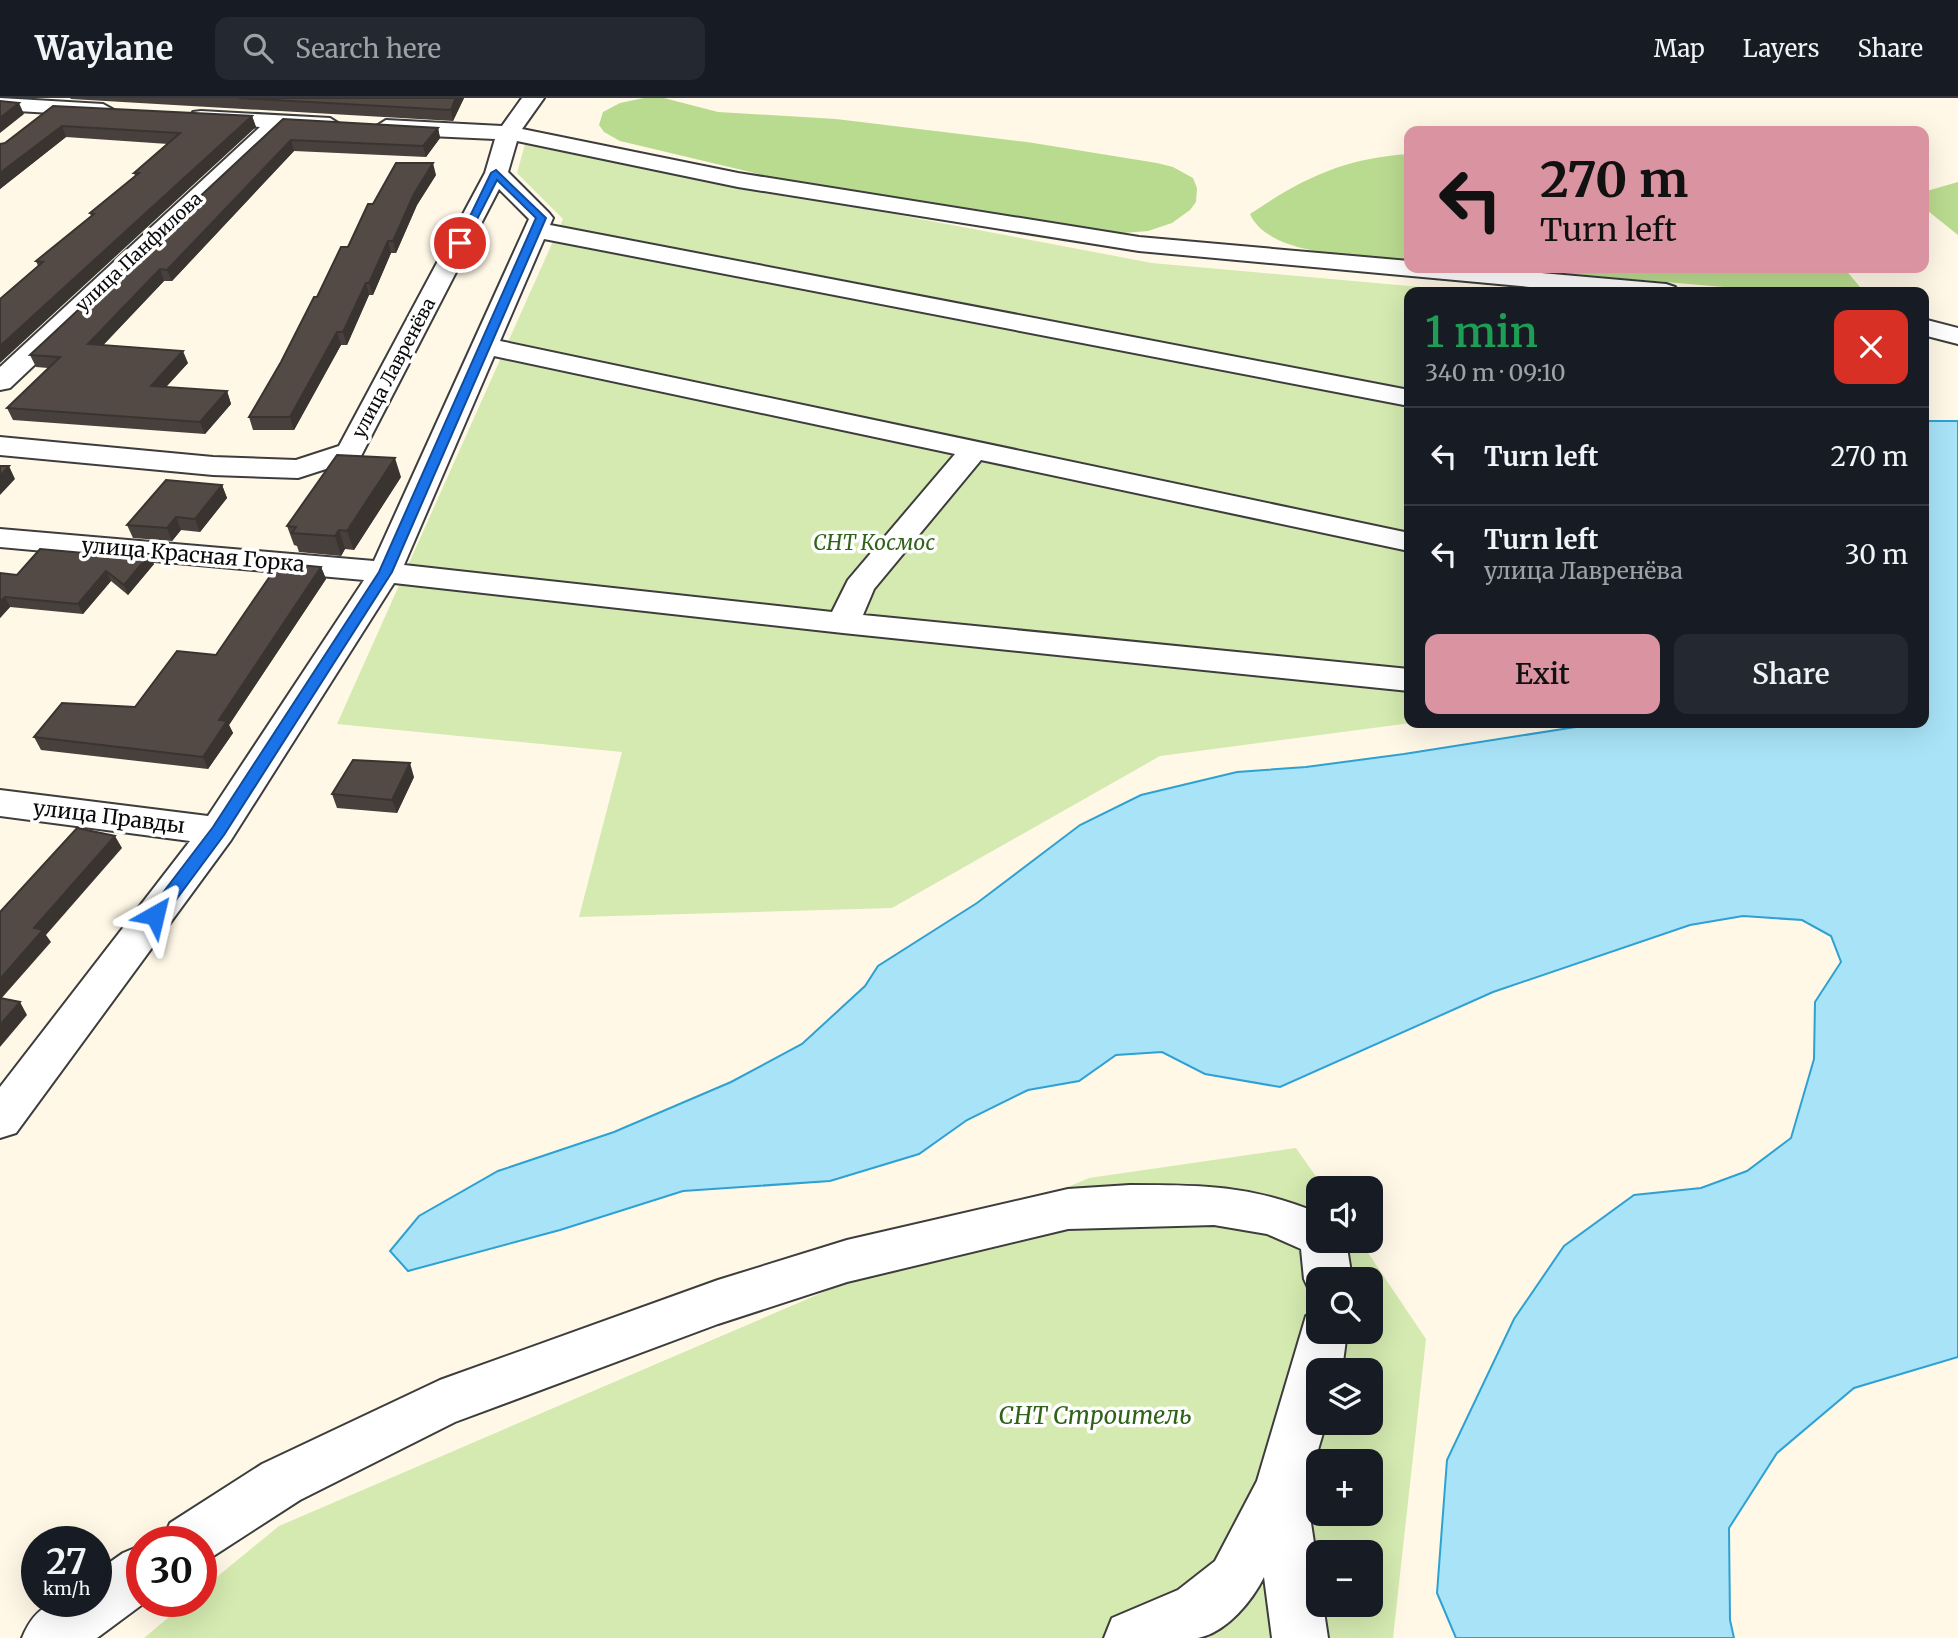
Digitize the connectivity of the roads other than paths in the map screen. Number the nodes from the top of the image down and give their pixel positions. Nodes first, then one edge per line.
1 (533, 98) edge
2 (58, 102) edge
3 (0, 104) edge
4 (118, 111) edge
5 (185, 116) edge
6 (278, 122) junction
7 (21, 131) edge
8 (508, 132) junction
9 (496, 173) junction
10 (536, 230) junction
11 (1404, 268) edge
12 (1457, 273) edge
13 (1611, 287) edge
14 (1929, 329) edge
15 (1958, 336) edge
16 (486, 346) junction
17 (0, 382) edge
18 (1404, 397) edge
19 (0, 446) edge
20 (974, 450) junction
21 (0, 538) edge
22 (1404, 541) edge
23 (385, 572) junction
24 (843, 623) junction
25 (1404, 679) edge
26 (0, 803) edge
27 (218, 831) junction
28 (0, 1120) edge
29 (1306, 1230) edge
30 (1321, 1344) edge
31 (1280, 1490) junction
32 (214, 1526) edge
33 (126, 1583) edge
34 (50, 1638) edge
35 (1132, 1638) edge
36 (1300, 1638) edge

1 - 8 street, улица Лавренёва
2 - 3 street
2 - 4 street
2 - 7 street
5 - 6 street
6 - 8 street
6 - 17 street, улица Панфилова
8 - 9 street, улица Лавренёва
8 - 11 street
9 - 10 street
9 - 19 street, улица Лавренёва
10 - 16 street
10 - 18 street
12 - 13 street
14 - 15 street
16 - 20 street
16 - 23 street
20 - 22 street
20 - 24 street
21 - 23 street, улица Красная Горка
23 - 24 street, улица Красная Горка
23 - 27 street
24 - 25 street, улица Красная Горка
26 - 27 street, улица Правды
27 - 28 street
29 - 32 street
30 - 31 street
31 - 35 street
31 - 36 street
33 - 34 street

